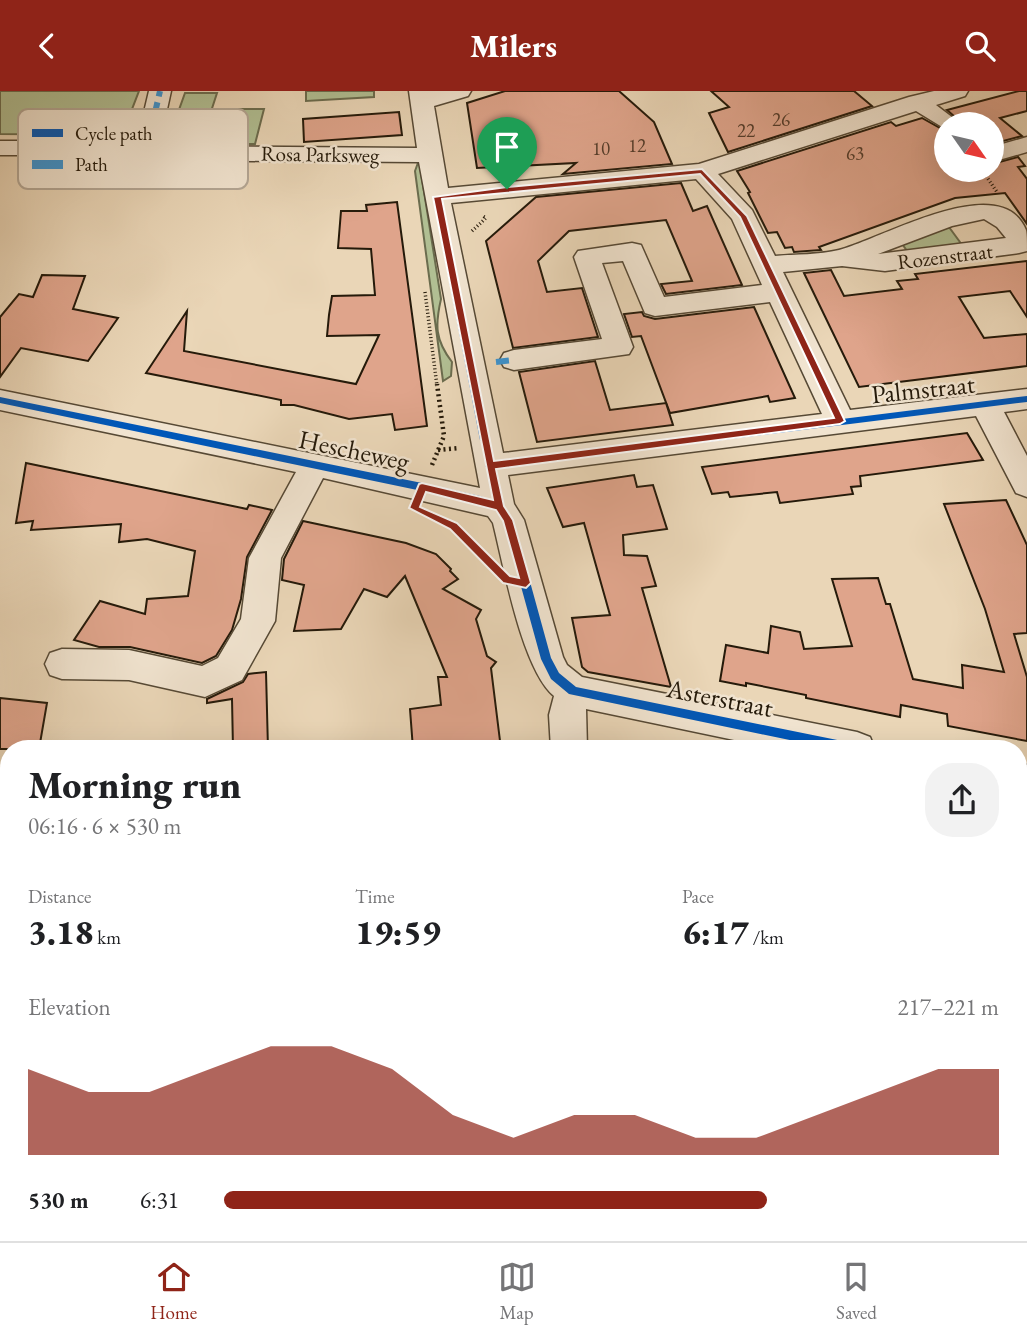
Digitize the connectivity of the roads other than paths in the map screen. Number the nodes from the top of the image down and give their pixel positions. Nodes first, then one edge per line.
1 (160, 91) edge
2 (460, 91) edge
3 (957, 91) edge
4 (420, 97) edge
5 (917, 102) junction
6 (156, 109) edge
7 (934, 114) edge
8 (1027, 144) edge
9 (0, 148) edge
10 (18, 148) edge
11 (1004, 151) edge
12 (248, 153) edge
13 (430, 155) junction
14 (702, 171) junction
15 (437, 197) junction
16 (1017, 220) edge
17 (842, 258) junction
18 (766, 265) junction
19 (779, 292) junction
20 (655, 307) junction
21 (607, 313) junction
22 (514, 360) dead end
23 (1027, 399) edge
24 (0, 400) edge
25 (985, 405) junction
26 (840, 421) junction
27 (315, 465) junction
28 (490, 466) junction
29 (1027, 485) edge
30 (499, 507) junction
31 (62, 664) dead end
32 (573, 691) junction
33 (569, 740) edge
34 (813, 740) edge

1 - 6 street
2 - 4 street
3 - 5 street
4 - 13 street
5 - 7 street
5 - 14 street
8 - 11 street
9 - 10 street, Rosa Parksweg
12 - 13 street, Rosa Parksweg
13 - 15 street
14 - 15 street
14 - 18 street
15 - 28 street
16 - 17 street, Rozenstraat
16 - 17 street, Rozenstraat
17 - 18 street, Rozenstraat
18 - 19 street
19 - 20 street
19 - 26 street
20 - 21 street
20 - 21 street
21 - 22 street
23 - 25 street, Palmstraat
24 - 27 street, Hescheweg
25 - 26 street, Palmstraat
25 - 29 street
26 - 28 street, Palmstraat
27 - 30 street, Hescheweg
27 - 31 street
28 - 30 street
30 - 32 street
32 - 33 street
32 - 34 street, Asterstraat

